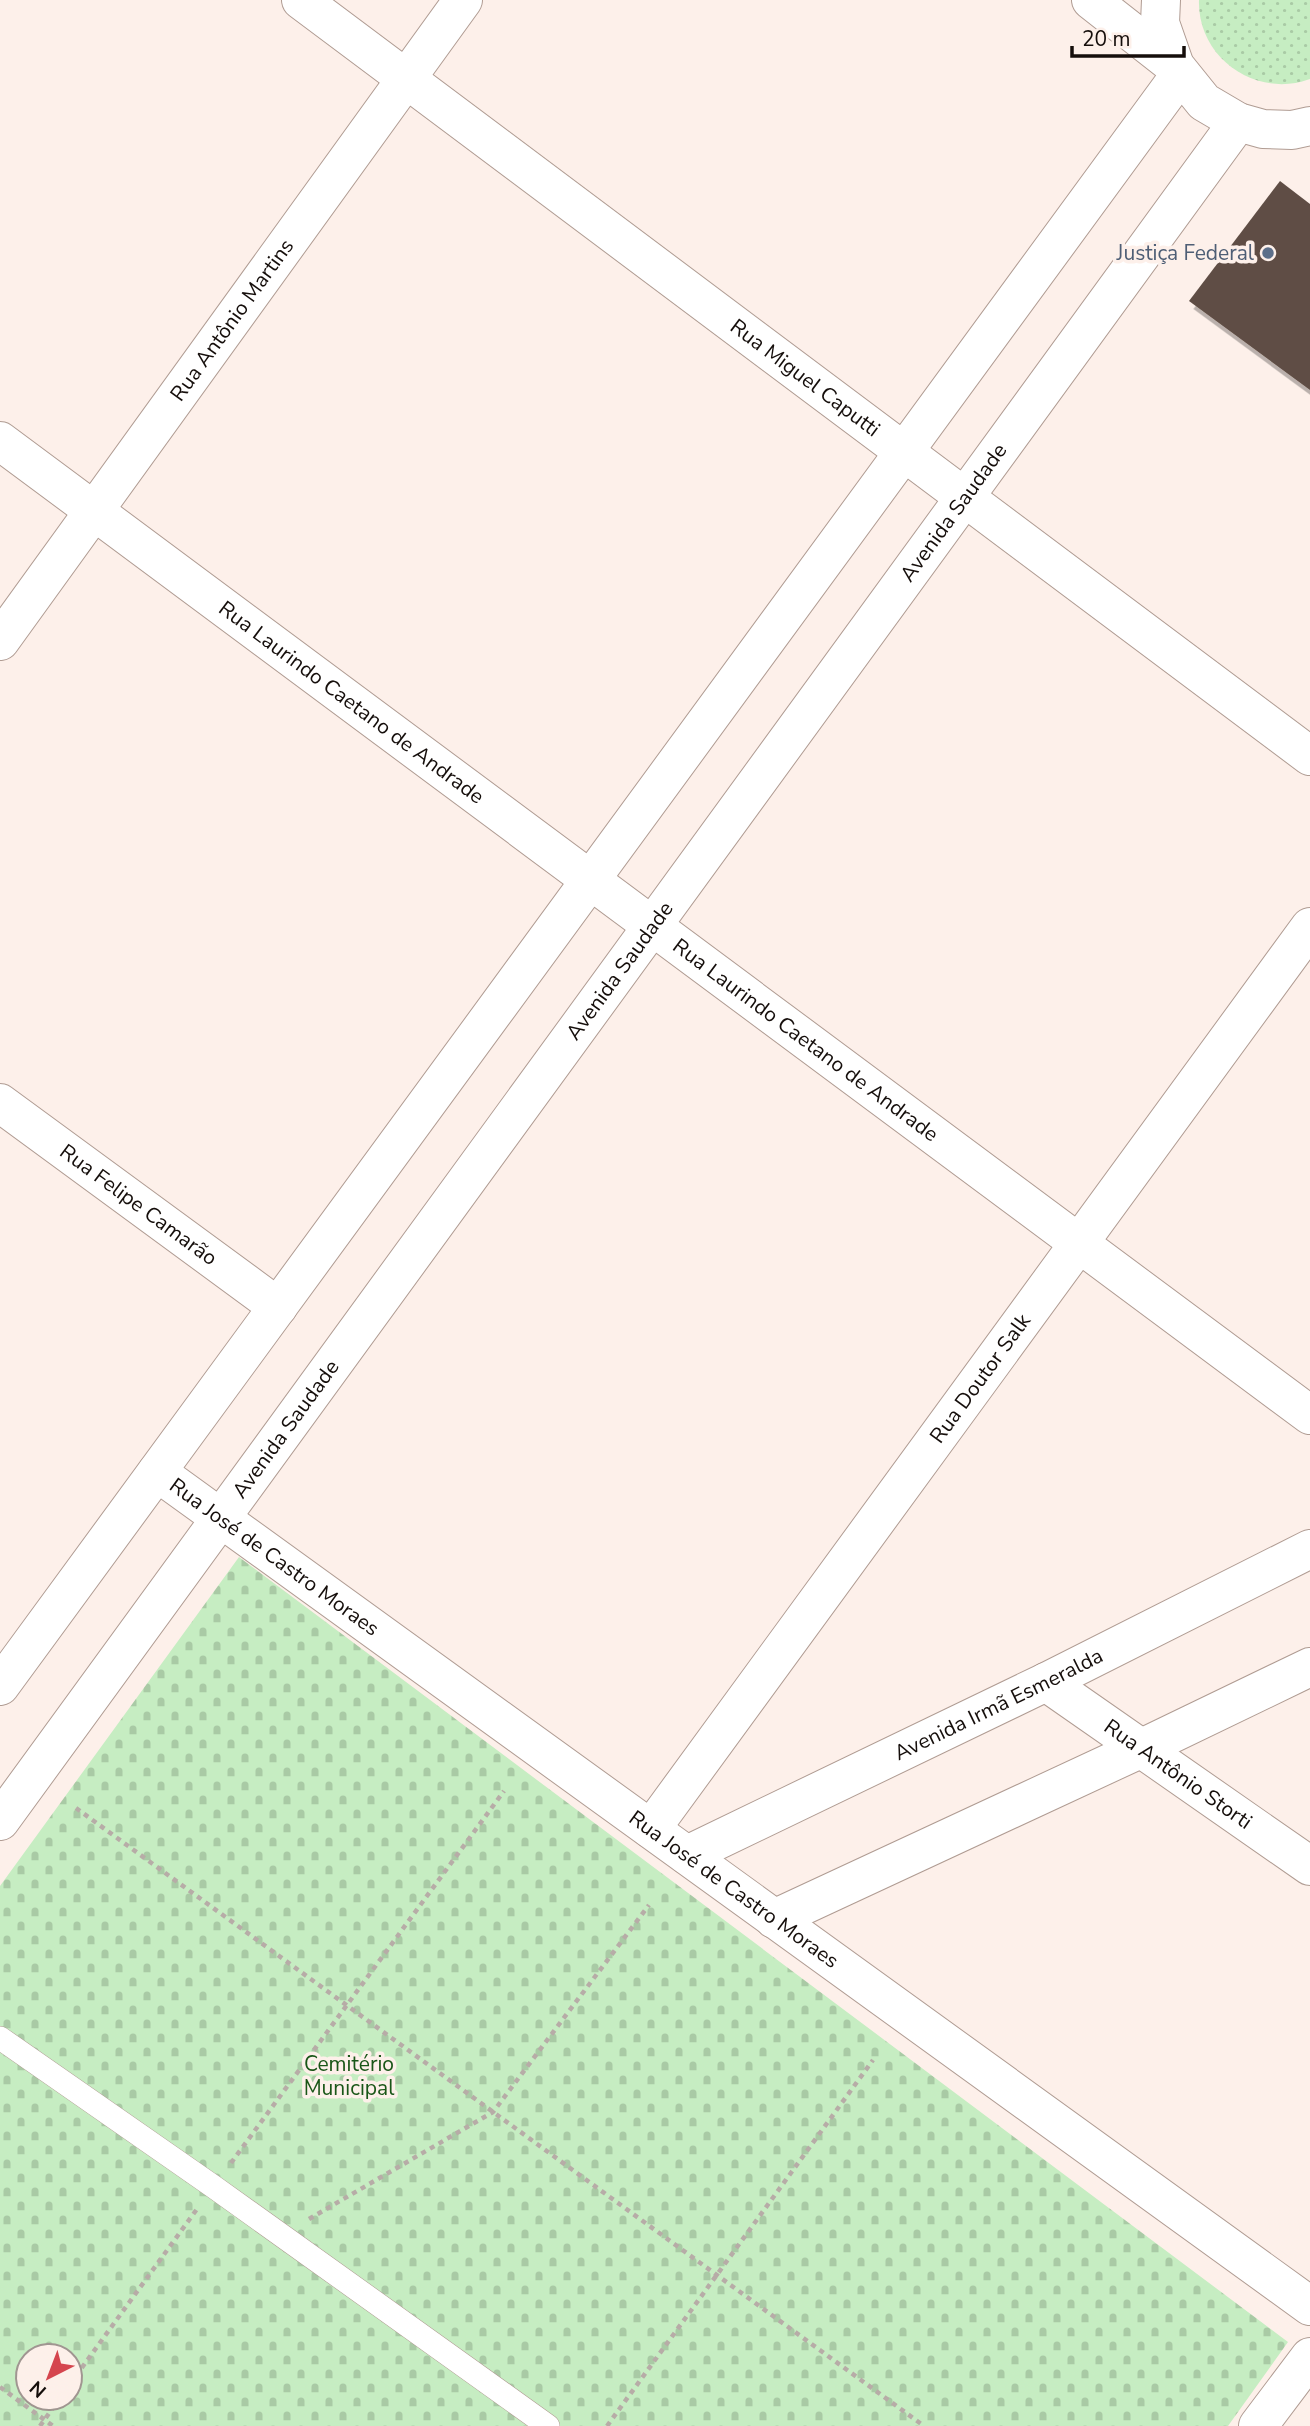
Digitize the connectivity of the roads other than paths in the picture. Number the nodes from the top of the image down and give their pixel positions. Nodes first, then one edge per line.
1 (301, 0) edge
2 (463, 0) edge
3 (1091, 0) edge
4 (1161, 0) edge
5 (1177, 70) junction
6 (405, 79) junction
7 (1238, 122) junction
8 (1304, 132) edge
9 (0, 441) edge
10 (904, 452) junction
11 (965, 497) junction
12 (94, 511) junction
13 (0, 641) edge
14 (1310, 757) edge
15 (590, 880) junction
16 (652, 926) junction
17 (1310, 927) edge
18 (0, 1103) edge
19 (1079, 1243) junction
20 (278, 1307) junction
21 (1310, 1415) edge
22 (158, 1472) junction
23 (220, 1517) junction
24 (1310, 1549) edge
25 (1310, 1667) edge
26 (1046, 1682) junction
27 (0, 1686) edge
28 (1140, 1749) junction
29 (0, 1821) edge
30 (651, 1829) junction
31 (687, 1855) junction
32 (1310, 1866) edge
33 (774, 1919) junction
34 (0, 2038) edge
35 (1310, 2306) edge
36 (1310, 2357) edge
37 (548, 2426) edge
38 (1258, 2426) edge

1 - 6 street, Rua Miguel Caputti
2 - 6 street, Rua Antônio Martins
3 - 5 street
4 - 5 street
5 - 7 street
5 - 10 street
6 - 10 street, Rua Miguel Caputti
6 - 12 street, Rua Antônio Martins
7 - 8 street
7 - 11 street, Avenida Saudade
9 - 12 street, Rua Laurindo Caetano de Andrade
10 - 11 street, Rua Miguel Caputti
10 - 15 street
11 - 14 street, Rua Miguel Caputti
11 - 16 street, Avenida Saudade
12 - 13 street, Rua Antônio Martins
12 - 15 street, Rua Laurindo Caetano de Andrade
15 - 16 street, Rua Laurindo Caetano de Andrade
15 - 20 street
16 - 19 street, Rua Laurindo Caetano de Andrade
16 - 23 street, Avenida Saudade
17 - 19 street, Rua Doutor Salk
18 - 20 street, Rua Felipe Camarão
19 - 21 street, Rua Laurindo Caetano de Andrade
19 - 30 street, Rua Doutor Salk
20 - 22 street
22 - 23 street, Rua José de Castro Moraes
22 - 27 street
23 - 29 street, Avenida Saudade
23 - 30 street, Rua José de Castro Moraes
24 - 26 street, Avenida Irmã Esmeralda
25 - 28 street
26 - 28 street, Rua Antônio Storti
26 - 31 street, Avenida Irmã Esmeralda
28 - 32 street, Rua Antônio Storti
28 - 33 street
30 - 31 street, Rua José de Castro Moraes
31 - 33 street, Rua José de Castro Moraes
33 - 35 street, Rua José de Castro Moraes
34 - 37 lane
36 - 38 street

